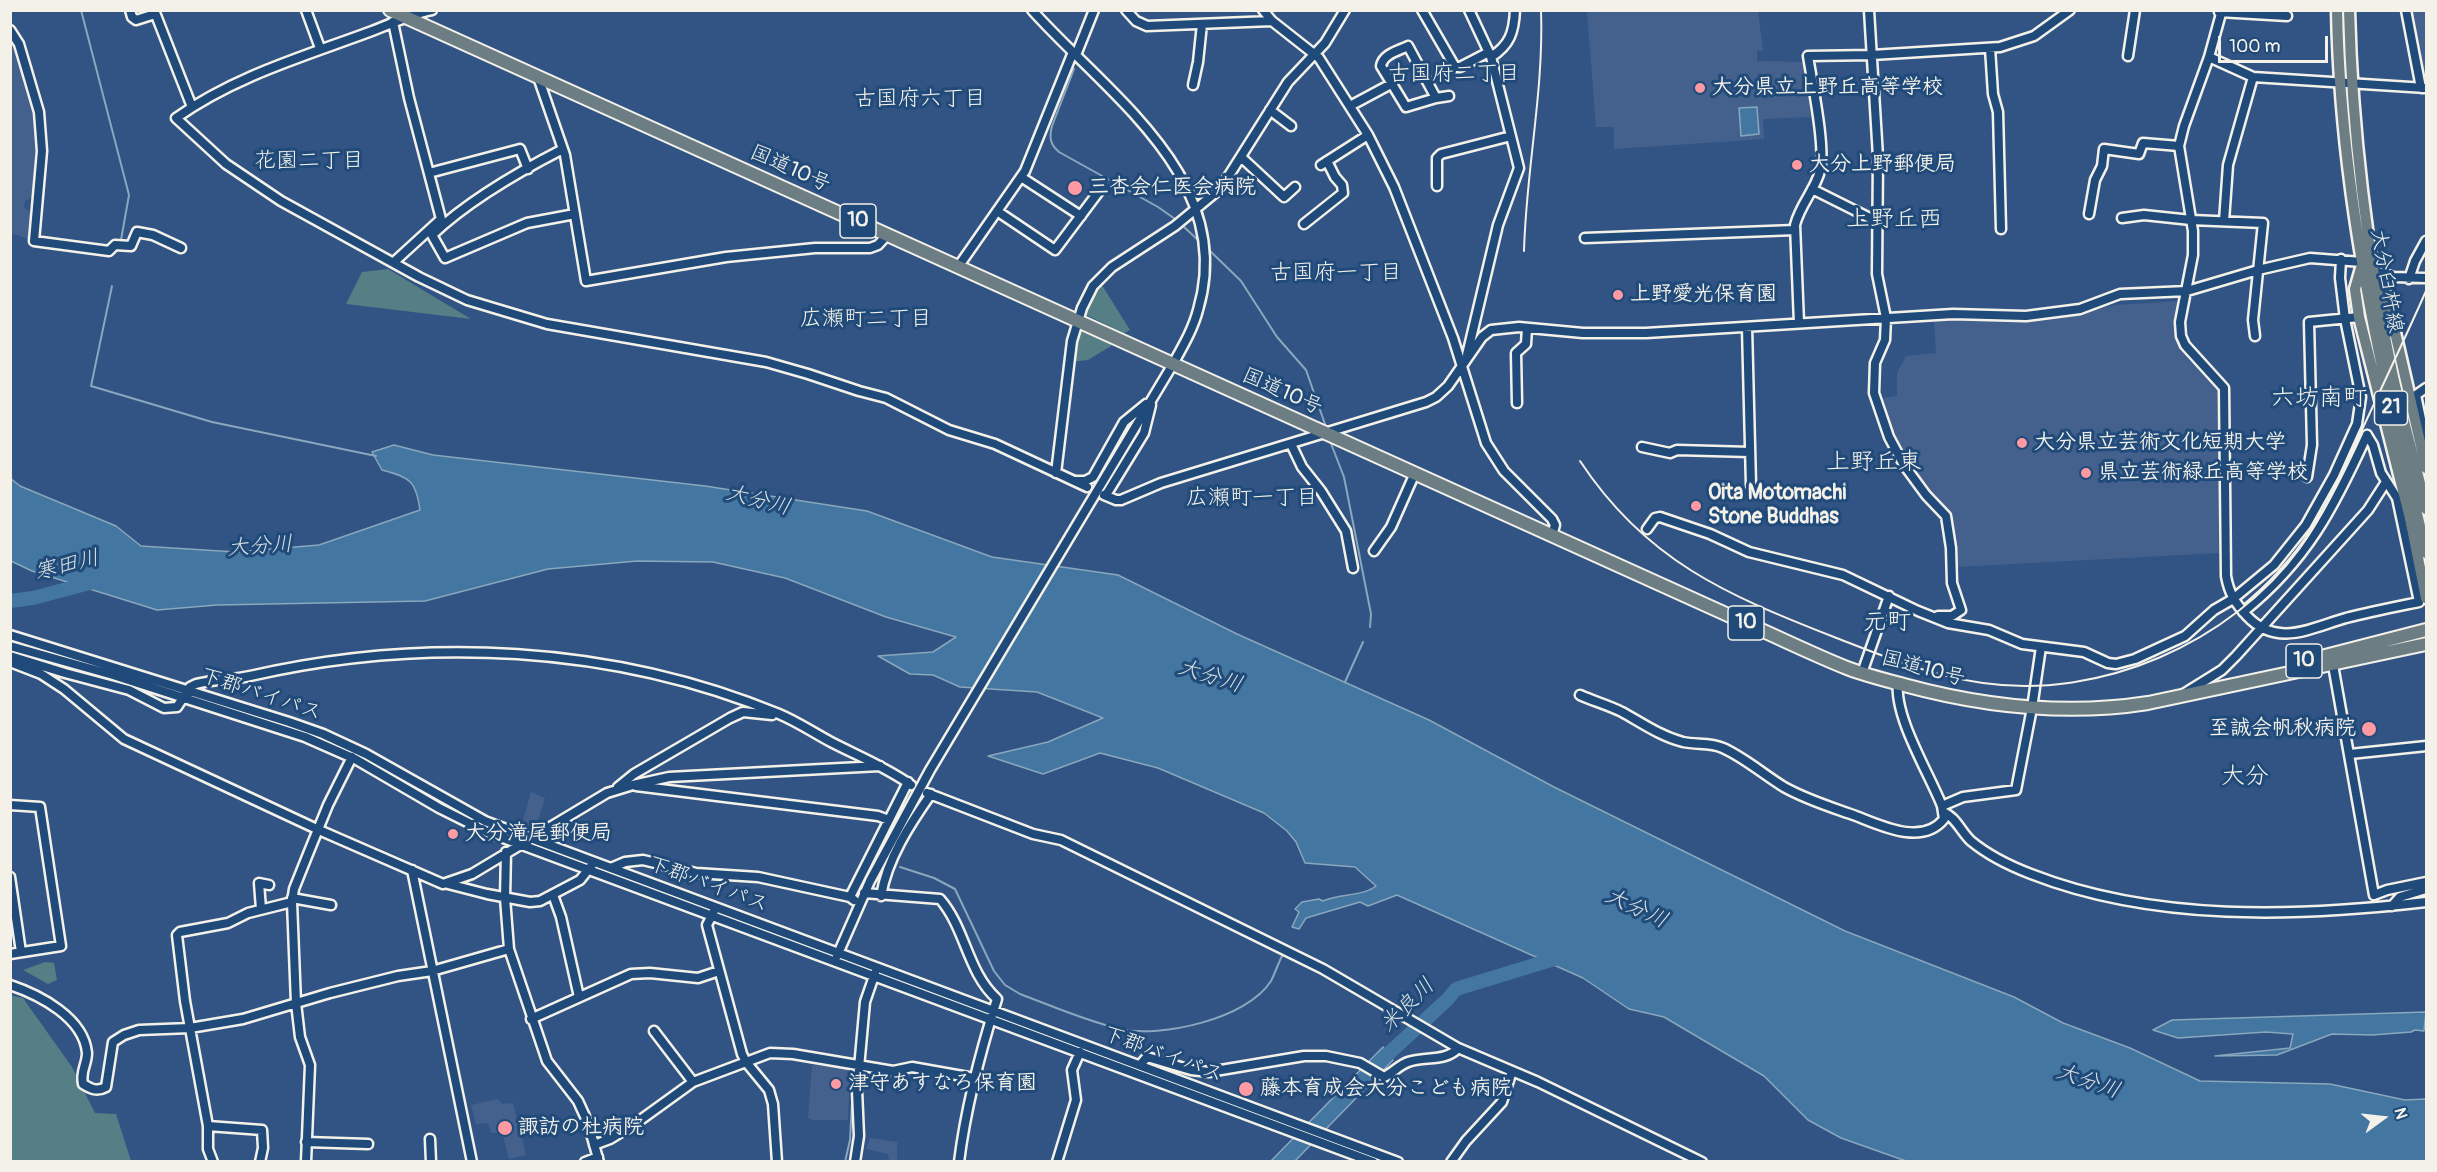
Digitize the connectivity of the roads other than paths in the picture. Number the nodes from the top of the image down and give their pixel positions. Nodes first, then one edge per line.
1 (130, 10) edge
2 (306, 10) edge
3 (432, 10) edge
4 (1032, 10) edge
5 (1094, 10) edge
6 (1125, 10) edge
7 (1263, 10) edge
8 (1345, 10) edge
9 (1422, 10) edge
10 (1469, 10) edge
11 (1515, 10) edge
12 (1869, 10) edge
13 (2070, 10) edge
14 (2135, 10) edge
15 (2337, 10) edge
16 (2349, 10) edge
17 (2406, 10) edge
18 (2220, 11) edge
19 (154, 12) edge
20 (2060, 14) edge
21 (397, 15) edge
22 (2287, 16) dead end
23 (1272, 21) junction
24 (1202, 24) junction
25 (10, 30) edge
26 (320, 48) junction
27 (1990, 48) junction
28 (1075, 53) junction
29 (1316, 54) junction
30 (1490, 54) junction
31 (1872, 54) junction
32 (2128, 56) dead end
33 (2209, 57) junction
34 (538, 77) junction
35 (2253, 77) junction
36 (1391, 84) junction
37 (2346, 84) junction
38 (1193, 85) dead end
39 (2424, 88) edge
40 (1449, 96) dead end
41 (1436, 98) junction
42 (1350, 106) junction
43 (192, 107) junction
44 (1270, 110) junction
45 (1291, 126) dead end
46 (1368, 135) junction
47 (1511, 136) junction
48 (2179, 146) junction
49 (563, 148) junction
50 (1241, 157) junction
51 (528, 169) junction
52 (429, 173) junction
53 (1021, 177) junction
54 (1437, 186) dead end
55 (1295, 187) dead end
56 (1812, 189) junction
57 (1100, 190) dead end
58 (1195, 209) junction
59 (997, 211) junction
60 (574, 214) junction
61 (2089, 214) dead end
62 (1081, 216) junction
63 (2122, 218) dead end
64 (2191, 220) junction
65 (2224, 221) junction
66 (1878, 222) junction
67 (1304, 224) dead end
68 (2001, 229) dead end
69 (1795, 230) junction
70 (888, 234) junction
71 (1585, 238) dead end
72 (2427, 241) edge
73 (181, 248) dead end
74 (2341, 259) junction
75 (394, 262) junction
76 (2362, 262) junction
77 (958, 267) junction
78 (2258, 270) junction
79 (2373, 270) junction
80 (2427, 278) edge
81 (2409, 279) junction
82 (2187, 291) junction
83 (2359, 317) junction
84 (1886, 318) junction
85 (2345, 318) junction
86 (1077, 321) junction
87 (1799, 323) junction
88 (1747, 327) junction
89 (1527, 328) junction
90 (2255, 336) dead end
91 (1173, 364) junction
92 (1462, 366) junction
93 (2427, 388) edge
94 (1152, 399) junction
95 (1517, 403) dead end
96 (1328, 432) junction
97 (2424, 439) edge
98 (1291, 444) junction
99 (1642, 447) dead end
100 (1750, 452) junction
101 (2427, 468) edge
102 (1056, 472) junction
103 (1415, 473) junction
104 (2307, 477) dead end
105 (1072, 480) junction
106 (2386, 482) junction
107 (1751, 485) dead end
108 (1087, 487) dead end
109 (2427, 509) edge
110 (1647, 530) dead end
111 (1552, 535) junction
112 (1374, 551) dead end
113 (2427, 553) edge
114 (1353, 568) dead end
115 (1889, 596) junction
116 (2427, 598) edge
117 (2233, 599) junction
118 (2243, 612) junction
119 (1932, 617) junction
120 (2261, 629) junction
121 (2427, 630) edge
122 (10, 635) edge
123 (2427, 644) edge
124 (10, 646) edge
125 (2041, 647) junction
126 (10, 656) edge
127 (10, 662) edge
128 (2333, 665) junction
129 (1862, 673) junction
130 (1898, 683) junction
131 (186, 694) junction
132 (1580, 695) dead end
133 (2183, 695) junction
134 (2032, 708) junction
135 (780, 715) junction
136 (2427, 746) edge
137 (2350, 754) junction
138 (352, 757) junction
139 (880, 766) junction
140 (633, 785) junction
141 (613, 792) junction
142 (10, 806) edge
143 (1942, 809) junction
144 (889, 820) junction
145 (319, 830) junction
146 (531, 838) junction
147 (520, 844) junction
148 (506, 852) junction
149 (592, 866) junction
150 (611, 868) junction
151 (412, 870) junction
152 (10, 877) edge
153 (2427, 882) edge
154 (260, 884) dead end
155 (448, 884) junction
156 (2427, 889) edge
157 (864, 893) junction
158 (553, 895) junction
159 (881, 896) junction
160 (850, 897) junction
161 (505, 898) junction
162 (292, 900) junction
163 (2427, 902) edge
164 (860, 903) junction
165 (331, 905) dead end
166 (2392, 906) junction
167 (261, 909) junction
168 (714, 911) junction
169 (509, 949) junction
170 (21, 952) junction
171 (10, 954) edge
172 (837, 957) junction
173 (432, 971) junction
174 (719, 971) junction
175 (876, 972) junction
176 (10, 985) edge
177 (579, 997) junction
178 (296, 1003) junction
179 (992, 1015) junction
180 (531, 1019) junction
181 (190, 1028) junction
182 (654, 1031) dead end
183 (1458, 1048) junction
184 (1080, 1052) junction
185 (746, 1062) junction
186 (1140, 1065) junction
187 (856, 1066) junction
188 (1512, 1071) junction
189 (974, 1078) junction
190 (693, 1082) junction
191 (208, 1126) junction
192 (1295, 1128) junction
193 (1325, 1139) junction
194 (430, 1140) dead end
195 (306, 1142) junction
196 (368, 1144) dead end
197 (594, 1145) junction
198 (598, 1159) edge
199 (213, 1161) edge
200 (260, 1161) edge
201 (306, 1161) edge
202 (431, 1161) edge
203 (472, 1161) edge
204 (585, 1161) edge
205 (777, 1161) edge
206 (855, 1161) edge
207 (959, 1161) edge
208 (1057, 1161) edge
209 (1373, 1161) edge
210 (1398, 1161) edge
211 (1452, 1161) edge
212 (1702, 1161) edge

1 - 19 street
2 - 26 street
3 - 21 street
4 - 28 street
5 - 28 street
6 - 24 street
7 - 23 street
8 - 29 street
9 - 30 street
10 - 30 street
11 - 30 street
12 - 31 street
13 - 20 street
14 - 32 street
15 - 37 main road, 大分臼杵線 / 21
16 - 37 main road, 大分臼杵線 / 21
17 - 39 street
18 - 22 street
18 - 33 street
19 - 43 street
20 - 27 street
21 - 26 street
21 - 34 highway, 国道10号 / 10
21 - 52 street
23 - 24 street
23 - 29 street
24 - 38 street
25 - 73 street
26 - 43 street
27 - 31 street
27 - 68 street
28 - 53 street
28 - 58 street
29 - 42 street
29 - 44 street
30 - 47 street
31 - 56 street
31 - 66 street
33 - 35 street
33 - 48 street
34 - 49 street
34 - 70 highway, 国道10号 / 10
35 - 37 street
35 - 65 street
36 - 41 street
36 - 41 street
36 - 42 street
37 - 39 street
37 - 76 main road, 大分臼杵線 / 21
37 - 79 main road, 大分臼杵線 / 21
40 - 41 street
42 - 46 street
43 - 75 street
44 - 45 street
44 - 50 street
46 - 67 street
46 - 92 street
47 - 54 street
47 - 92 street
48 - 61 street
48 - 64 street
49 - 51 street
49 - 60 street
50 - 55 street
50 - 58 street
51 - 52 street
51 - 60 street
52 - 75 street
53 - 59 street
53 - 62 street
56 - 66 street
56 - 69 street
57 - 62 street
58 - 86 street
58 - 91 street
59 - 62 street
59 - 77 street
60 - 70 street
63 - 64 street
64 - 65 street
64 - 82 street
65 - 78 street
66 - 84 street
69 - 71 street
69 - 87 street
70 - 77 highway, 国道10号 / 10
72 - 81 street
74 - 76 street
74 - 78 street
74 - 85 street
75 - 102 street
76 - 79 street
76 - 83 main road
76 - 113 main road, 大分臼杵線 / 21
77 - 86 highway, 国道10号 / 10
78 - 82 street
78 - 90 street
79 - 81 street
79 - 97 main road
79 - 109 main road, 大分臼杵線 / 21
80 - 81 street
82 - 84 street
82 - 117 street
83 - 85 street
83 - 116 main road
84 - 87 street
84 - 119 street
85 - 104 street
85 - 117 street
86 - 91 highway, 国道10号 / 10
86 - 102 street
87 - 88 street
88 - 89 street
88 - 100 street
89 - 92 street
89 - 95 street
91 - 94 street
91 - 96 highway, 国道10号 / 10
92 - 96 street
92 - 111 street
93 - 97 street
94 - 98 street
94 - 105 street
94 - 157 street
96 - 98 street
96 - 103 highway, 国道10号 / 10
97 - 101 main road
98 - 114 street
99 - 100 street
100 - 107 street
102 - 105 street
103 - 111 highway, 国道10号 / 10
103 - 112 street
105 - 108 street
106 - 118 street
106 - 120 street
106 - 120 street
110 - 115 street
111 - 129 highway, 国道10号 / 10
115 - 119 street
115 - 129 street
117 - 118 street
117 - 125 street
118 - 120 street
119 - 125 street
120 - 133 street
121 - 133 highway, 国道10号 / 10
122 - 131 street, 下郡バイパス
123 - 128 highway, 国道10号 / 10
124 - 131 street
125 - 134 street
126 - 131 street
127 - 145 street
128 - 133 highway, 国道10号 / 10
128 - 137 street
129 - 130 highway, 国道10号 / 10
130 - 134 highway, 国道10号 / 10
130 - 143 street
131 - 135 street
131 - 138 street
131 - 146 street, 下郡バイパス
132 - 143 street
133 - 134 highway, 国道10号 / 10
134 - 143 street
135 - 139 street
135 - 141 street
136 - 137 street
137 - 153 street
138 - 145 street
138 - 147 street
139 - 140 street
139 - 144 street
140 - 141 street
140 - 144 street
141 - 146 street
142 - 170 street
143 - 166 street
144 - 160 street
145 - 151 street
145 - 162 street
146 - 147 street
146 - 149 street, 下郡バイパス
147 - 148 street
147 - 149 street
148 - 155 street
148 - 161 street
149 - 150 street, 下郡バイパス
149 - 158 street
149 - 168 street
150 - 160 street
150 - 168 street, 下郡バイパス
151 - 155 street
151 - 173 street
152 - 170 street
154 - 167 street
155 - 161 street
156 - 166 street
157 - 159 street
157 - 164 street
158 - 161 street
158 - 177 street
159 - 179 street
159 - 183 street
160 - 164 street
161 - 169 street
162 - 165 street
162 - 167 street
162 - 178 street
163 - 166 street
164 - 172 street
167 - 181 street
168 - 172 street
168 - 174 street
169 - 173 street
169 - 180 street
170 - 171 street
172 - 175 street
173 - 178 street
173 - 203 street
174 - 177 street
174 - 185 street
175 - 179 street
175 - 187 street
176 - 181 street
177 - 180 street
178 - 181 street
178 - 195 street
179 - 184 street
179 - 186 street, 下郡バイパス
179 - 189 street
180 - 197 street
181 - 191 street
182 - 190 street
183 - 186 street
183 - 188 street
184 - 192 street
184 - 208 street
185 - 187 street
185 - 190 street
185 - 205 street
186 - 192 street, 下郡バイパス
187 - 189 street
187 - 206 street
188 - 211 street
188 - 212 street
189 - 207 street
190 - 197 street
191 - 199 street
191 - 200 street
192 - 193 street
193 - 209 street
193 - 210 street
194 - 202 street
195 - 196 street
195 - 201 street
197 - 198 street
198 - 204 street

